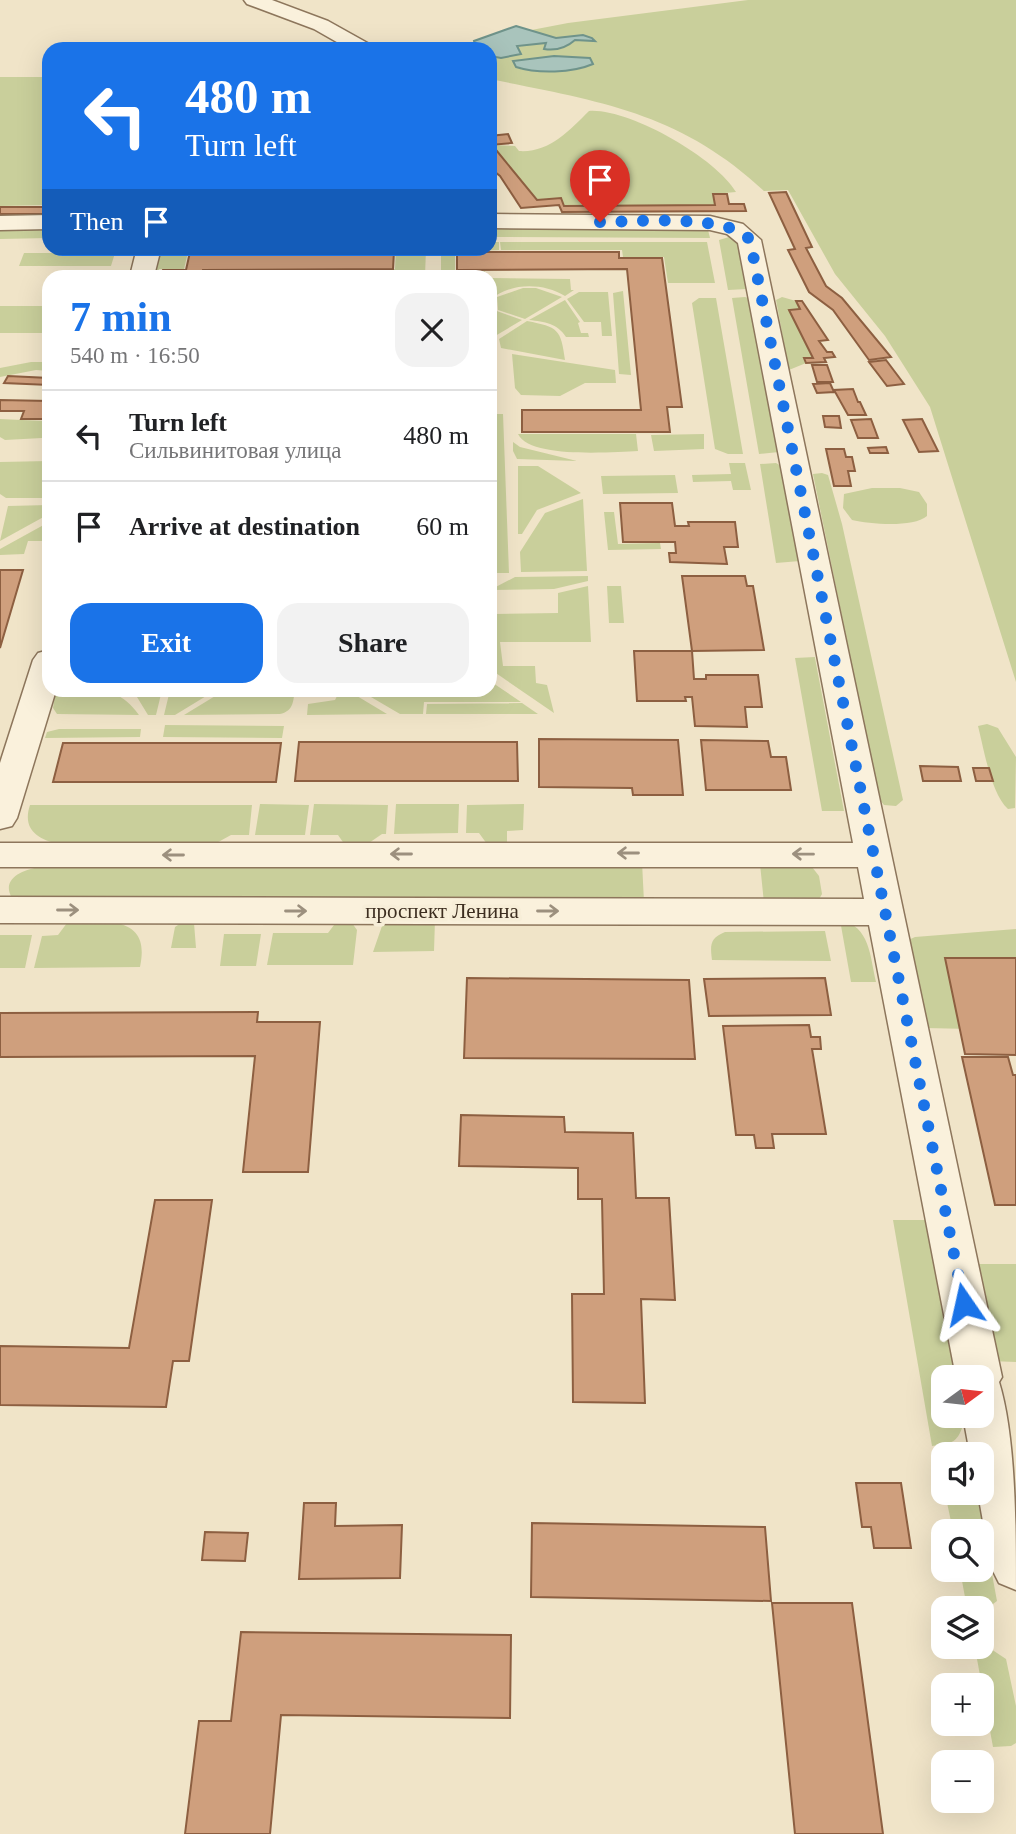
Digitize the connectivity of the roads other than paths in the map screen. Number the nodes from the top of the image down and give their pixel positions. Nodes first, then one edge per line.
1 (254, 0) edge
2 (352, 42) edge
3 (497, 221) edge
4 (42, 222) edge
5 (0, 223) edge
6 (42, 683) edge
7 (0, 818) edge
8 (0, 855) edge
9 (872, 855) junction
10 (0, 910) edge
11 (884, 912) junction
12 (977, 1365) edge
13 (989, 1428) edge
14 (1016, 1567) edge

1 - 2 street
3 - 9 street
4 - 5 street
6 - 7 street
9 -> 8 street
9 - 11 street
10 -> 11 street, проспект Ленина
11 - 12 street
13 - 14 street

